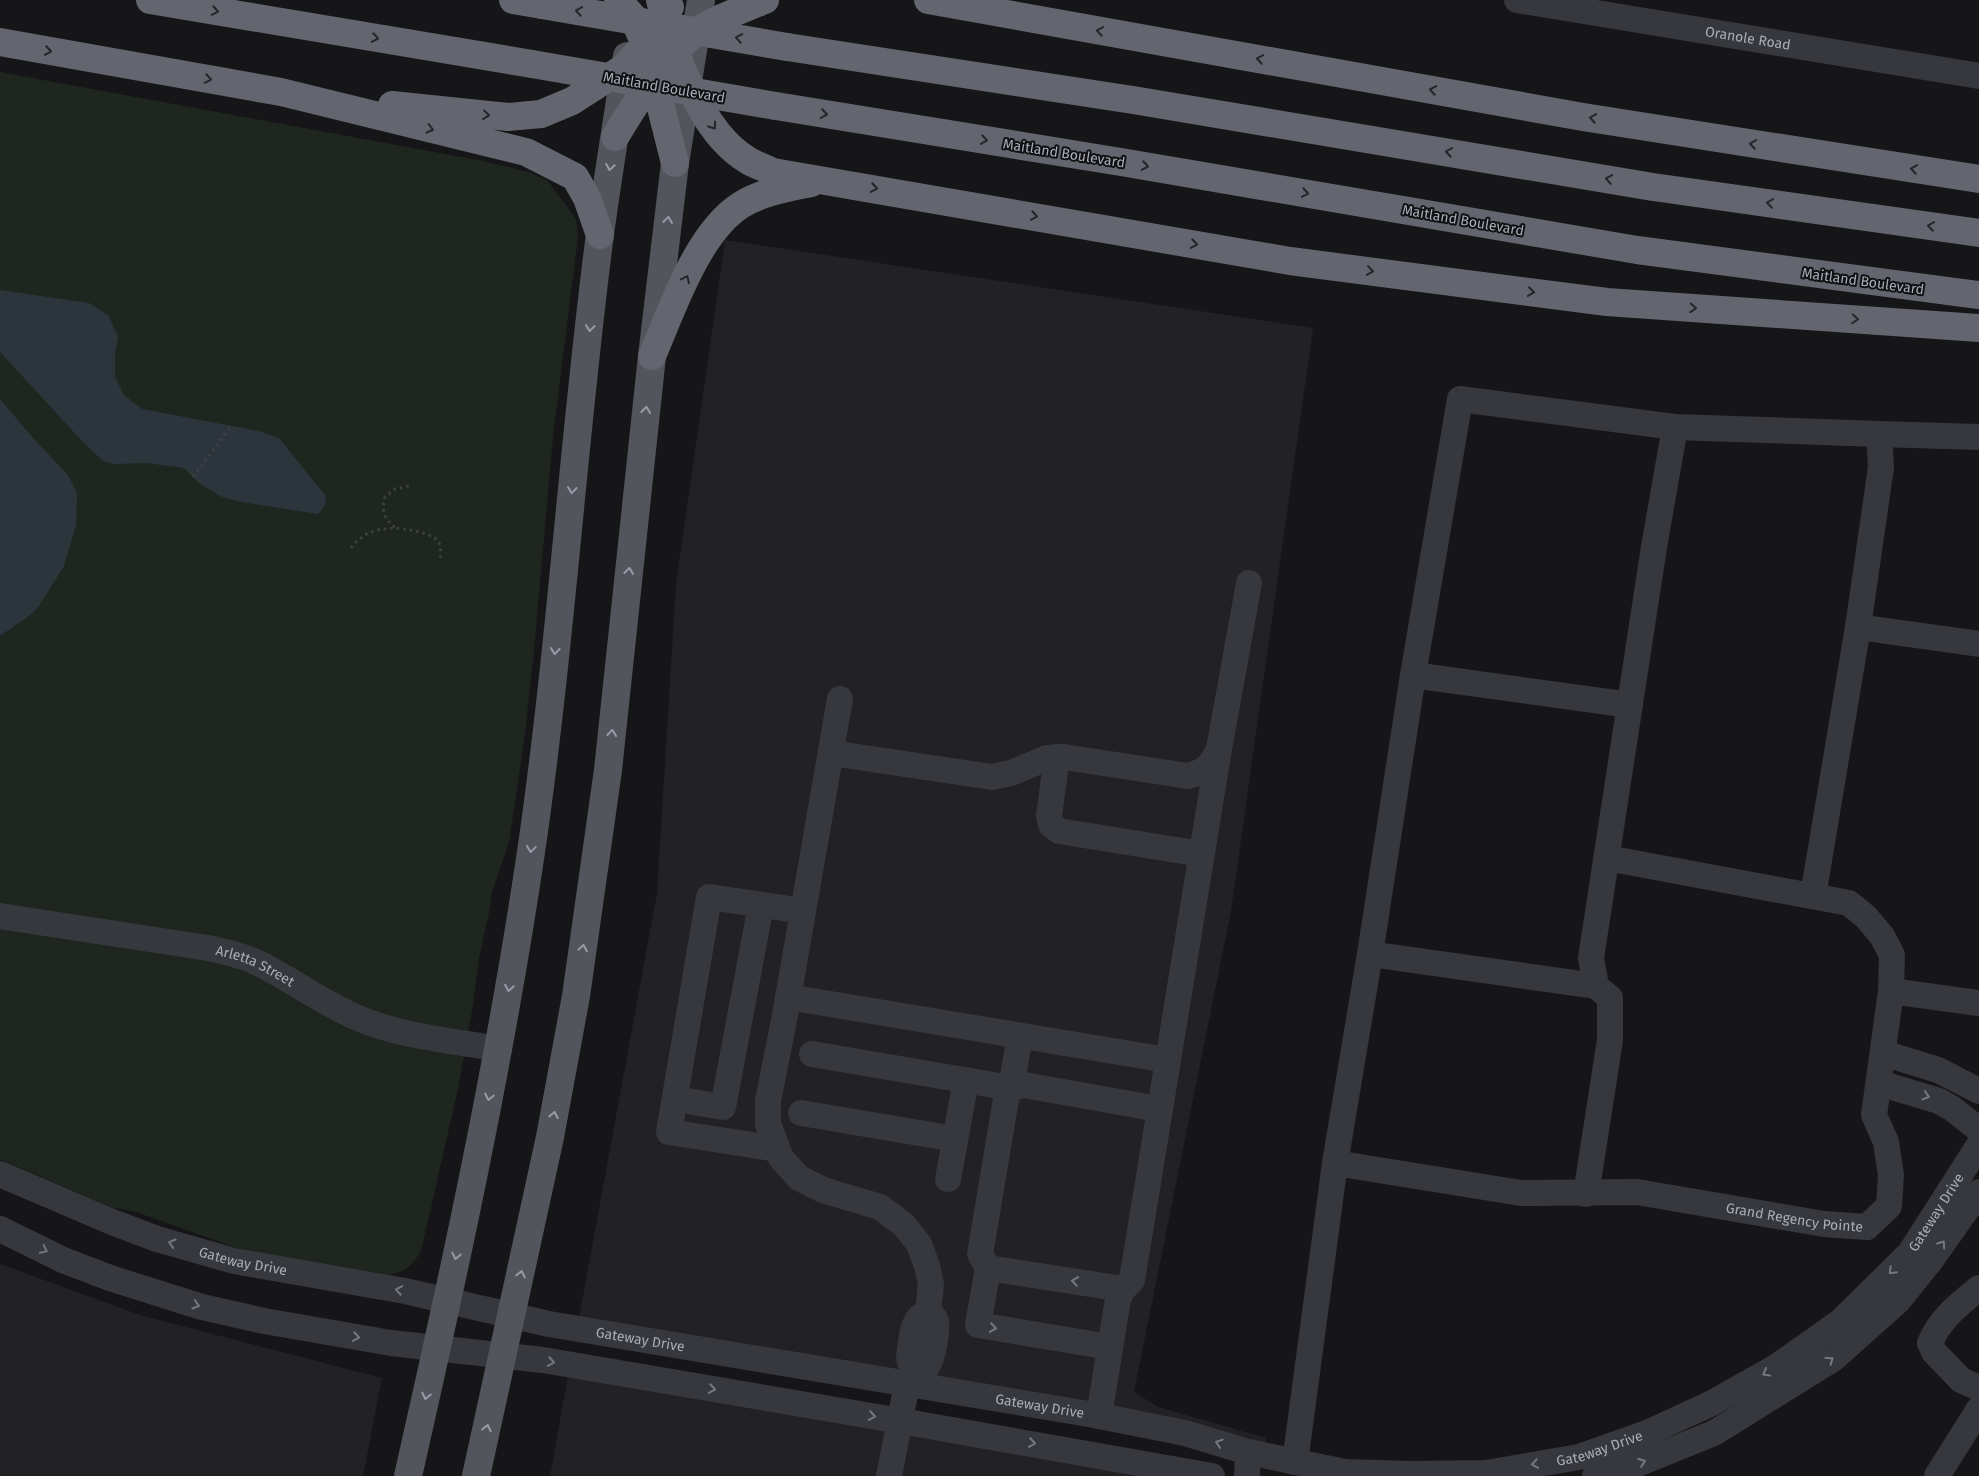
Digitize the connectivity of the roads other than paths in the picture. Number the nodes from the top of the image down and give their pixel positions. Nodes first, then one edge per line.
1 (150, 0) edge
2 (513, 0) edge
3 (702, 0) edge
4 (765, 0) edge
5 (928, 0) edge
6 (1517, 0) edge
7 (666, 5) edge
8 (629, 6) edge
9 (696, 32) junction
10 (0, 42) edge
11 (644, 44) junction
12 (675, 51) junction
13 (625, 67) junction
14 (1979, 76) edge
15 (653, 77) junction
16 (688, 84) junction
17 (281, 92) junction
18 (615, 137) junction
19 (675, 162) junction
20 (826, 180) junction
21 (1979, 180) edge
22 (1979, 233) edge
23 (600, 235) junction
24 (1979, 295) edge
25 (1979, 328) edge
26 (652, 356) junction
27 (1675, 427) junction
28 (1879, 434) junction
29 (1979, 436) edge
30 (1248, 583) dead end
31 (1858, 627) junction
32 (1979, 644) edge
33 (1413, 675) junction
34 (840, 699) dead end
35 (1630, 705) junction
36 (1218, 749) junction
37 (830, 753) junction
38 (1057, 757) junction
39 (1201, 854) junction
40 (1606, 858) junction
41 (1814, 896) junction
42 (761, 905) junction
43 (803, 911) junction
44 (0, 916) edge
45 (1370, 954) junction
46 (1596, 986) junction
47 (1891, 991) junction
48 (788, 997) junction
49 (1979, 1003) edge
50 (1020, 1036) junction
51 (499, 1049) junction
52 (1882, 1053) junction
53 (812, 1054) dead end
54 (1167, 1060) junction
55 (966, 1080) junction
56 (1879, 1083) junction
57 (1011, 1088) junction
58 (1979, 1092) edge
59 (675, 1099) junction
60 (1159, 1108) junction
61 (801, 1113) dead end
62 (1979, 1130) edge
63 (955, 1139) junction
64 (1979, 1145) edge
65 (778, 1149) junction
66 (1335, 1163) junction
67 (0, 1174) edge
68 (948, 1179) dead end
69 (1979, 1192) edge
70 (1586, 1194) junction
71 (0, 1229) edge
72 (988, 1268) junction
73 (1979, 1288) edge
74 (1124, 1289) junction
75 (447, 1301) junction
76 (512, 1316) junction
77 (1110, 1347) junction
78 (437, 1348) junction
79 (503, 1356) junction
80 (913, 1377) junction
81 (1979, 1388) edge
82 (1979, 1409) edge
83 (1098, 1416) junction
84 (901, 1421) junction
85 (1295, 1462) junction
86 (1248, 1464) edge
87 (408, 1476) edge
88 (476, 1476) edge
89 (889, 1476) edge
90 (1212, 1476) edge
91 (1223, 1476) edge
92 (1596, 1476) edge
93 (1936, 1476) edge

1 -> 24 highway, Maitland Boulevard, bridge
22 -> 2 highway, bridge
3 - 9 main road
4 - 9 highway
21 -> 5 highway
6 - 14 street, Oranole Road
7 - 11 highway
7 - 12 highway
8 - 11 highway
8 - 13 main road
9 - 12 highway
9 - 16 main road
10 -> 17 highway
11 - 13 highway
11 - 15 highway
12 - 15 highway
12 - 16 highway
17 -> 13 highway
13 - 18 main road
15 - 18 highway
15 - 19 highway
16 - 19 main road
16 -> 20 highway
17 -> 23 highway
18 -> 23 main road
26 -> 19 main road
20 -> 25 highway
26 -> 20 highway
23 -> 51 main road
76 -> 26 main road
27 - 28 street
27 - 33 street
27 - 35 street
28 - 29 street
28 - 31 street
30 - 36 street
31 - 32 street
31 - 41 street
33 - 35 street
33 - 45 street
34 - 37 street
35 - 40 street
36 - 38 street
36 - 39 street
37 - 38 street
37 - 43 street
38 - 39 street
39 - 54 street
40 - 41 street, Grand Regency Pointe
40 - 46 street
41 - 47 street, Grand Regency Pointe
42 - 43 street
42 - 59 street
42 - 59 street
43 - 48 street
44 - 51 street, Arletta Street
45 - 46 street
45 - 66 street
46 - 70 street
47 - 49 street
47 - 52 street, Grand Regency Pointe
48 - 50 street
48 - 65 street
50 - 54 street
50 - 57 street
51 -> 75 main road
52 - 56 street, Grand Regency Pointe
52 - 58 street
53 - 55 street
54 - 60 street
55 - 57 street
55 - 63 street
56 -> 62 street
56 - 70 street, Grand Regency Pointe
57 - 60 street
57 - 72 street
59 - 65 street
60 - 74 street
61 - 63 street
63 - 68 street
64 -> 85 street, Gateway Drive
65 - 80 street
66 - 70 street, Grand Regency Pointe
66 - 85 street
75 -> 67 street, Gateway Drive
92 -> 69 street, Gateway Drive
71 -> 78 street
74 -> 72 street
72 -> 77 street
73 - 81 street
74 - 77 street
75 - 76 street, Gateway Drive
75 - 78 main road
76 - 79 main road
76 - 80 street, Gateway Drive
77 - 83 street
78 - 79 street
78 -> 87 main road
79 -> 84 street
88 -> 79 main road
80 - 83 street, Gateway Drive
80 - 84 street
82 - 93 street
86 -> 83 street, Gateway Drive
84 - 89 street
84 -> 90 street
85 - 86 street, Gateway Drive
86 - 91 street

